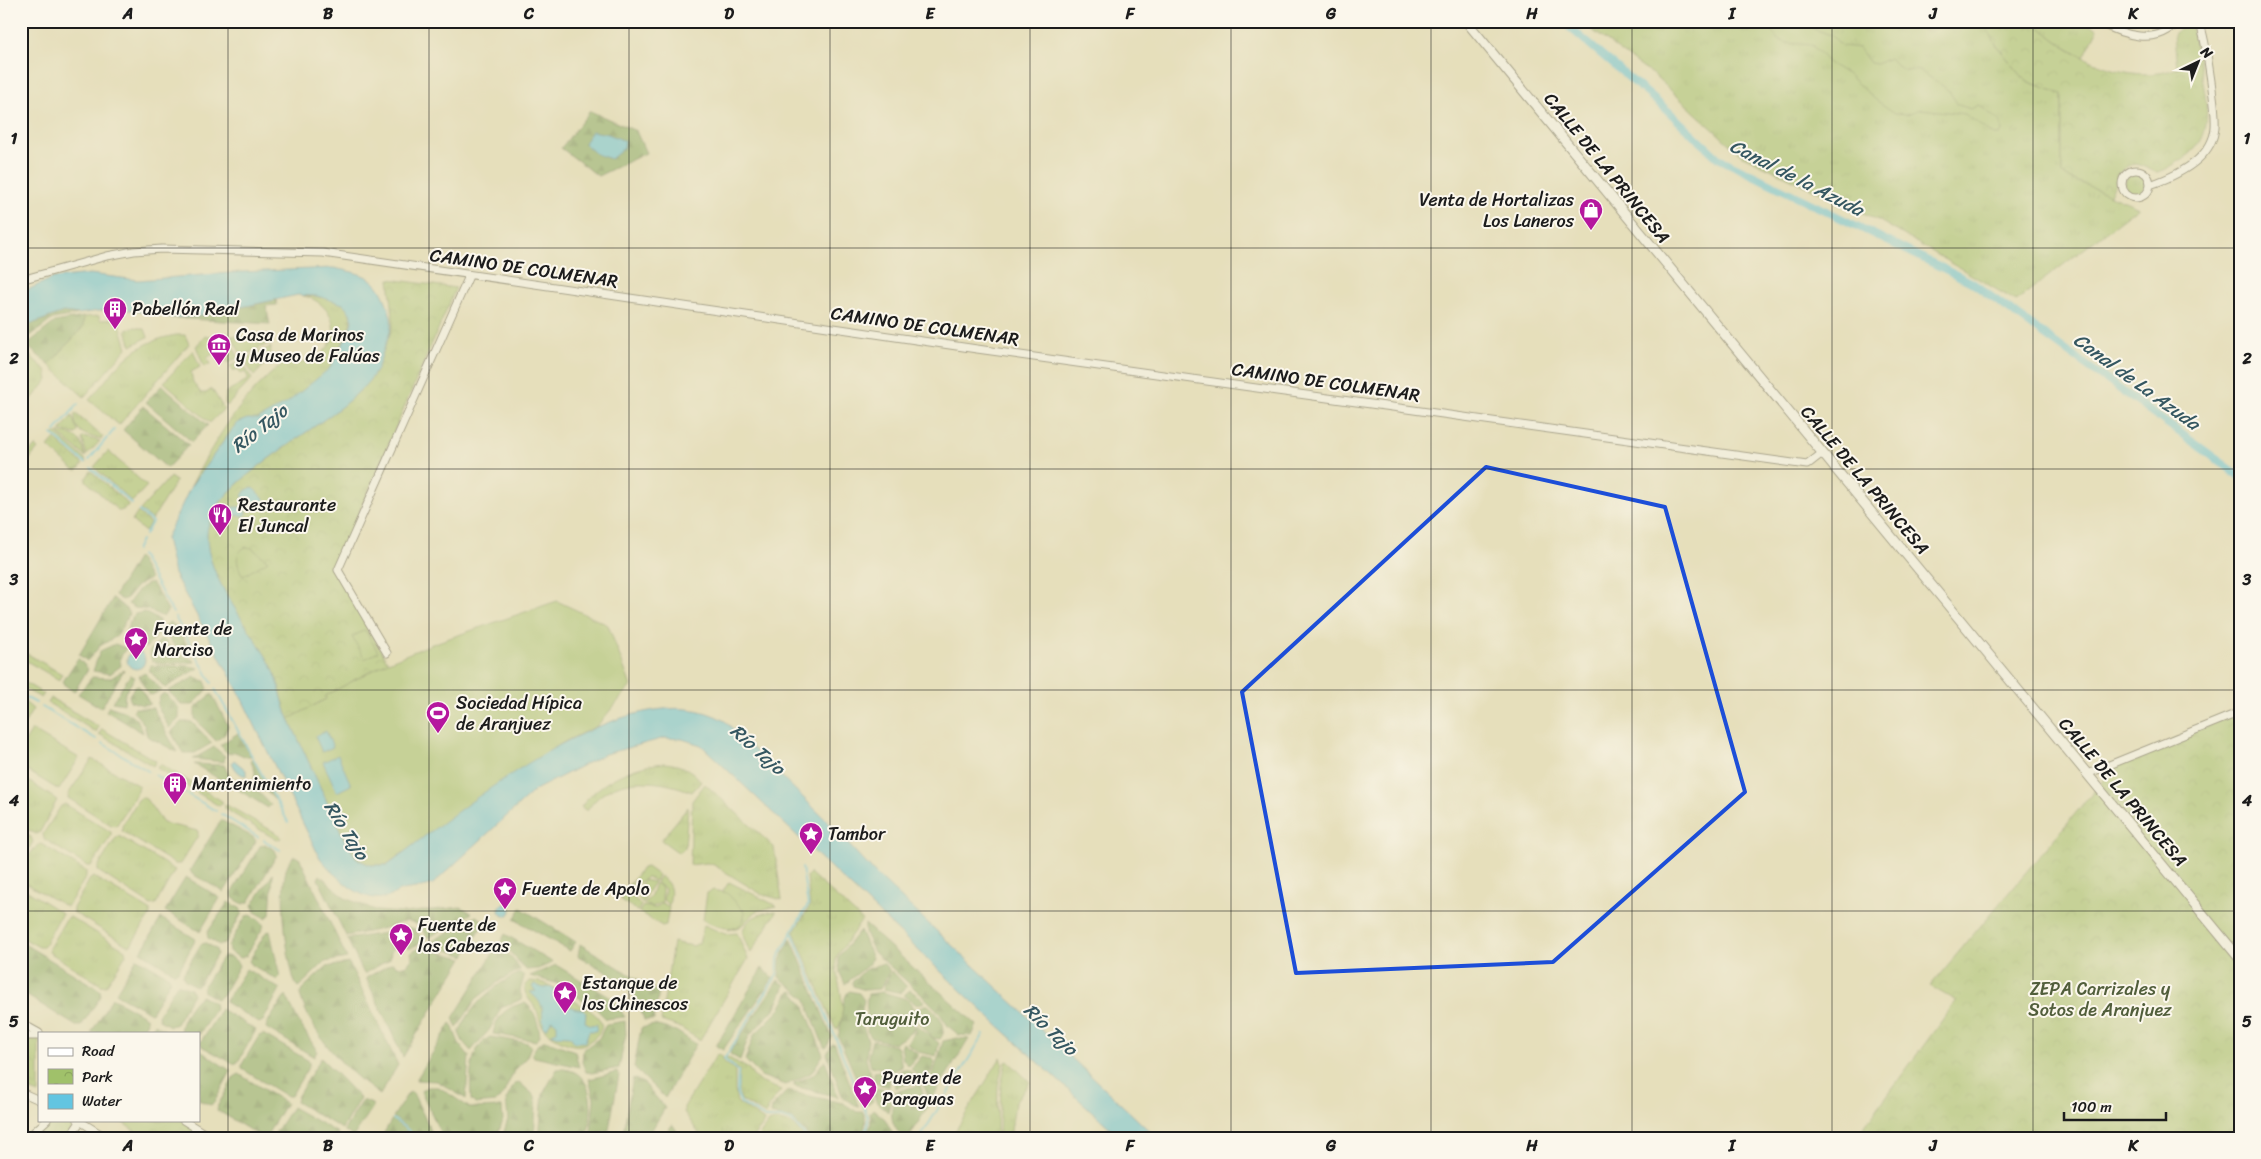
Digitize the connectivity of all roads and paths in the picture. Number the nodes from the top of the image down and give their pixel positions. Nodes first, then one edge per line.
1 (1466, 21) edge
2 (2096, 21) edge
3 (2179, 21) edge
4 (2199, 21) edge
5 (2150, 184) junction
6 (469, 276) junction
7 (21, 280) edge
8 (1822, 454) junction
9 (386, 653) dead end
10 (2240, 712) edge
11 (2086, 774) junction
12 (2240, 959) edge
13 (21, 1023) edge
14 (38, 1034) edge
15 (38, 1035) edge
16 (21, 1036) edge
17 (21, 1092) edge
18 (38, 1100) edge
19 (45, 1122) edge
20 (78, 1122) edge
21 (81, 1122) edge
22 (186, 1122) edge
23 (27, 1138) edge
24 (69, 1138) edge
25 (107, 1138) edge
26 (212, 1138) edge

1 - 8 street, CALLE DE LA PRINCESA
2 - 3 street
4 - 5 street
5 - 5 street
6 - 7 street, CAMINO DE COLMENAR
6 - 8 street, CAMINO DE COLMENAR
6 - 9 street
8 - 11 street, CALLE DE LA PRINCESA
10 - 11 street
11 - 12 street, CALLE DE LA PRINCESA
13 - 14 street
15 - 16 street
17 - 18 street
19 - 23 street
20 - 24 street
21 - 25 street
22 - 26 street

